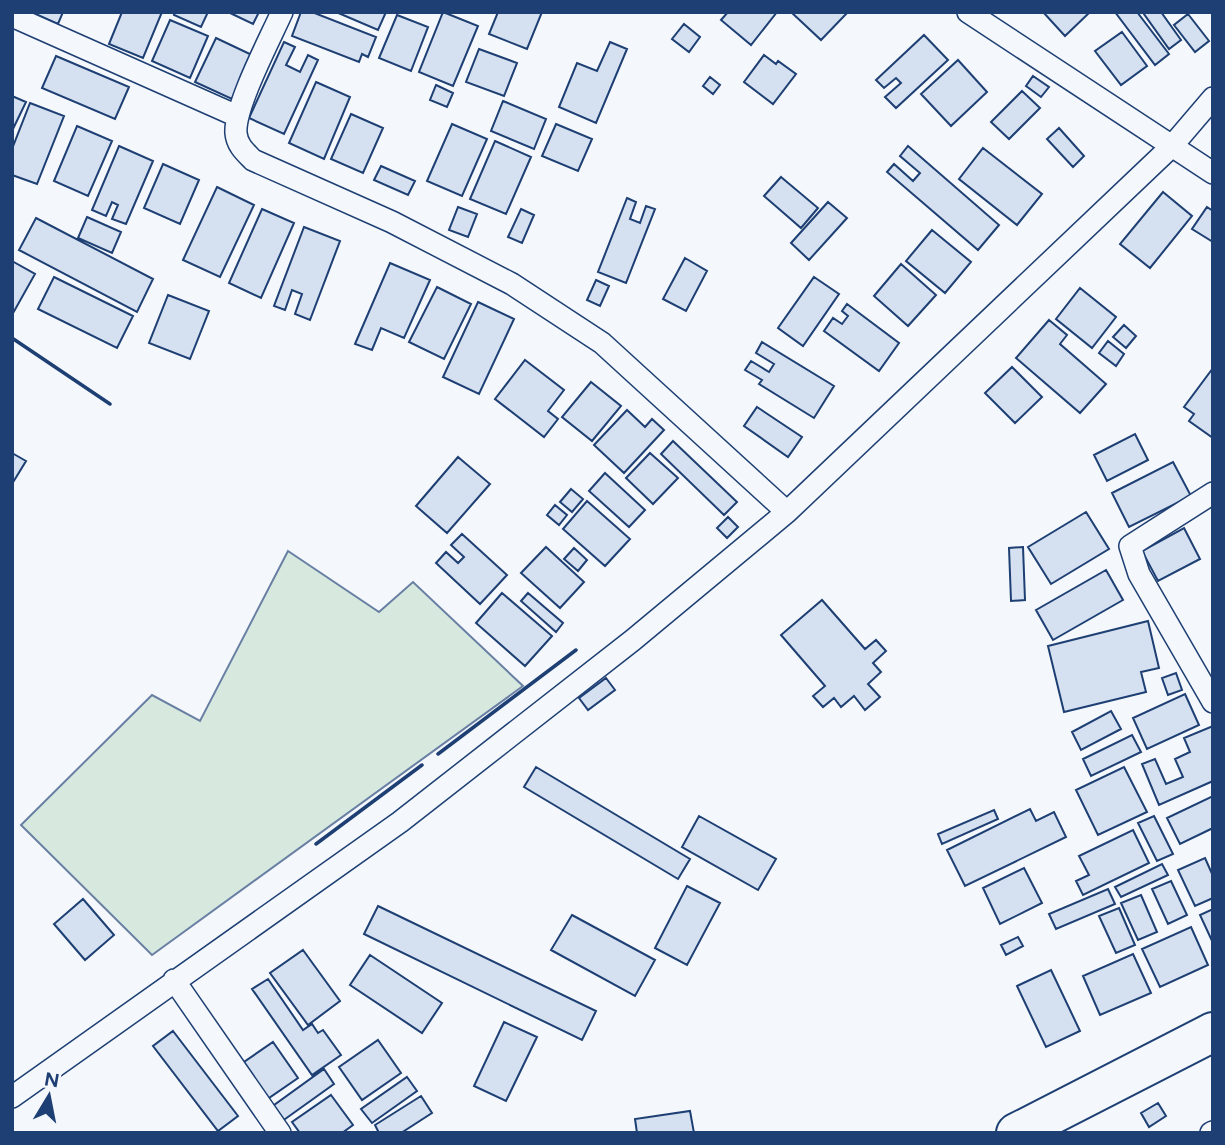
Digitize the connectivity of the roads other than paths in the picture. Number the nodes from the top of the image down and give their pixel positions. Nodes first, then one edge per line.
1 (282, 12) edge
2 (968, 12) edge
3 (12, 16) edge
4 (1213, 98) edge
5 (237, 116) junction
6 (1172, 146) junction
7 (1213, 173) edge
8 (1213, 493) edge
9 (787, 512) junction
10 (1213, 702) edge
11 (174, 980) junction
12 (1213, 1032) edge
13 (12, 1097) edge
14 (279, 1133) edge
15 (1016, 1133) edge

1 - 5 street
2 - 6 street
3 - 5 street
4 - 6 street
5 - 9 street
6 - 7 street
6 - 9 street
8 - 10 street
9 - 11 street
11 - 13 street
11 - 14 street
12 - 15 highway

